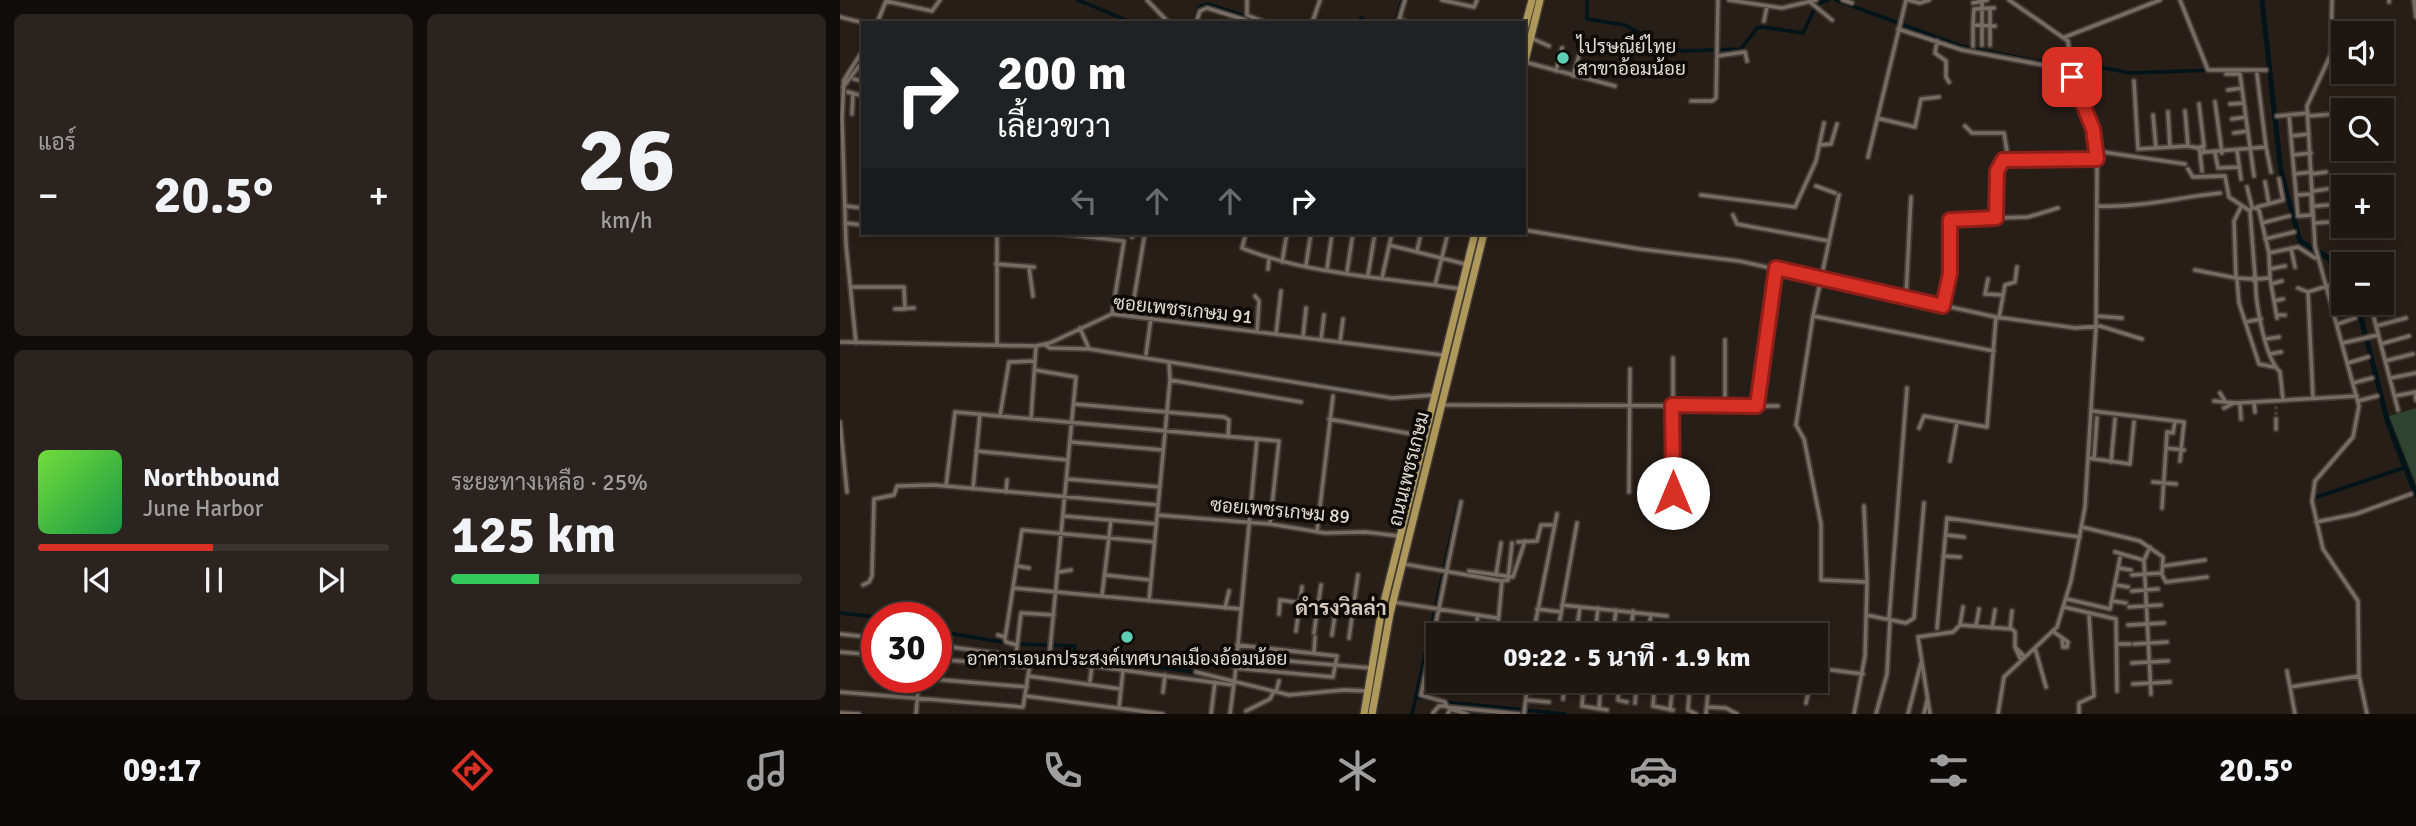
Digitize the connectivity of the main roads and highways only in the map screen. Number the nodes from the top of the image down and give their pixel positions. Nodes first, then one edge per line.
1 (1532, 0) edge
2 (1540, 0) edge
3 (1526, 22) edge
4 (1526, 60) edge
5 (1474, 235) edge
6 (1484, 235) edge
7 (1381, 636) junction
8 (1373, 682) junction
9 (1364, 714) edge
10 (1372, 714) edge

1 - 3 main road
2 - 4 main road
5 - 7 main road, ถนนเพชรเกษม
6 - 7 main road, ถนนเพชรเกษม
7 - 8 main road, ถนนเพชรเกษม
8 - 9 main road, ถนนเพชรเกษม
8 - 10 main road, ถนนเพชรเกษม

